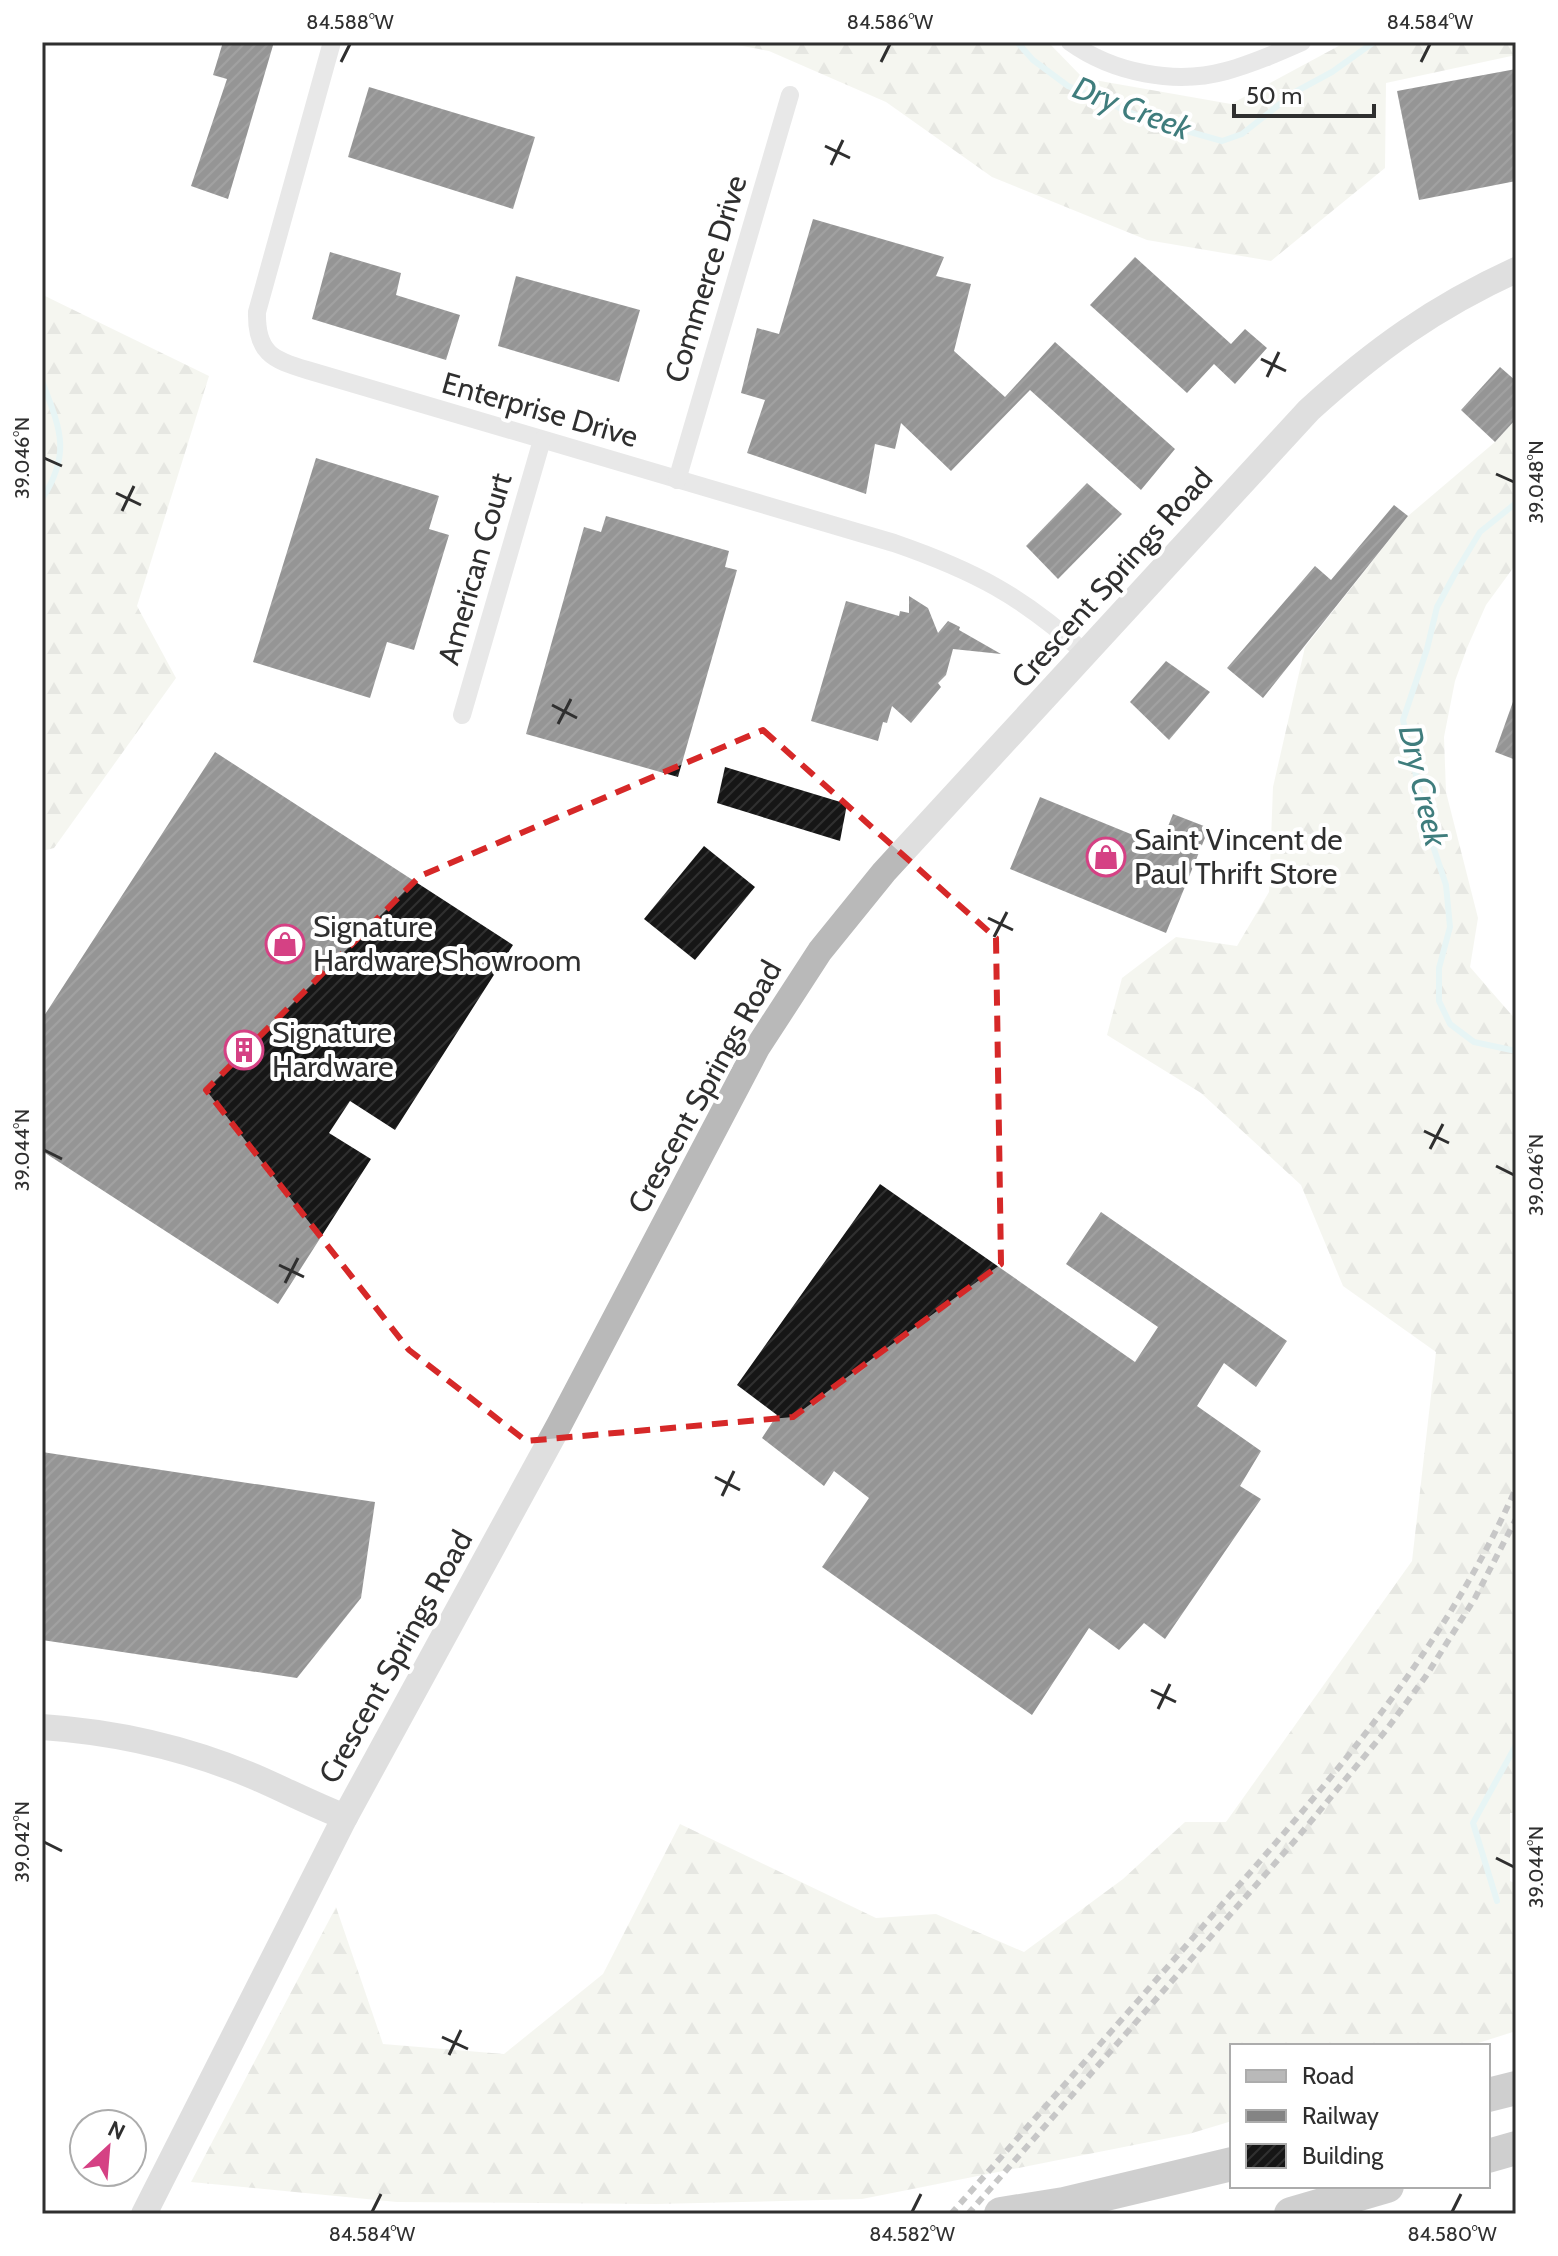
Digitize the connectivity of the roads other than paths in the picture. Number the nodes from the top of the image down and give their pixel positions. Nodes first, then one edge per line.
1 (332, 42) edge
2 (1070, 42) edge
3 (1302, 42) edge
4 (790, 95) dead end
5 (1516, 270) edge
6 (542, 440) junction
7 (677, 480) junction
8 (1086, 654) junction
9 (462, 715) dead end
10 (42, 1727) edge
11 (345, 1817) junction
12 (1516, 2088) edge
13 (1490, 2094) edge
14 (1516, 2148) edge
15 (1490, 2155) edge
16 (1230, 2164) edge
17 (1380, 2188) edge
18 (144, 2214) edge
19 (1001, 2214) edge
20 (1291, 2214) edge

1 - 6 street, Enterprise Drive
2 - 3 street
4 - 7 street, Commerce Drive
5 - 8 main road, Crescent Springs Road
6 - 7 street, Enterprise Drive
6 - 9 street, American Court
7 - 8 street, Enterprise Drive
8 - 11 main road, Crescent Springs Road
10 - 11 main road
11 - 18 main road, Crescent Springs Road
12 - 13 highway
14 - 15 highway
16 - 19 highway
17 - 20 highway

